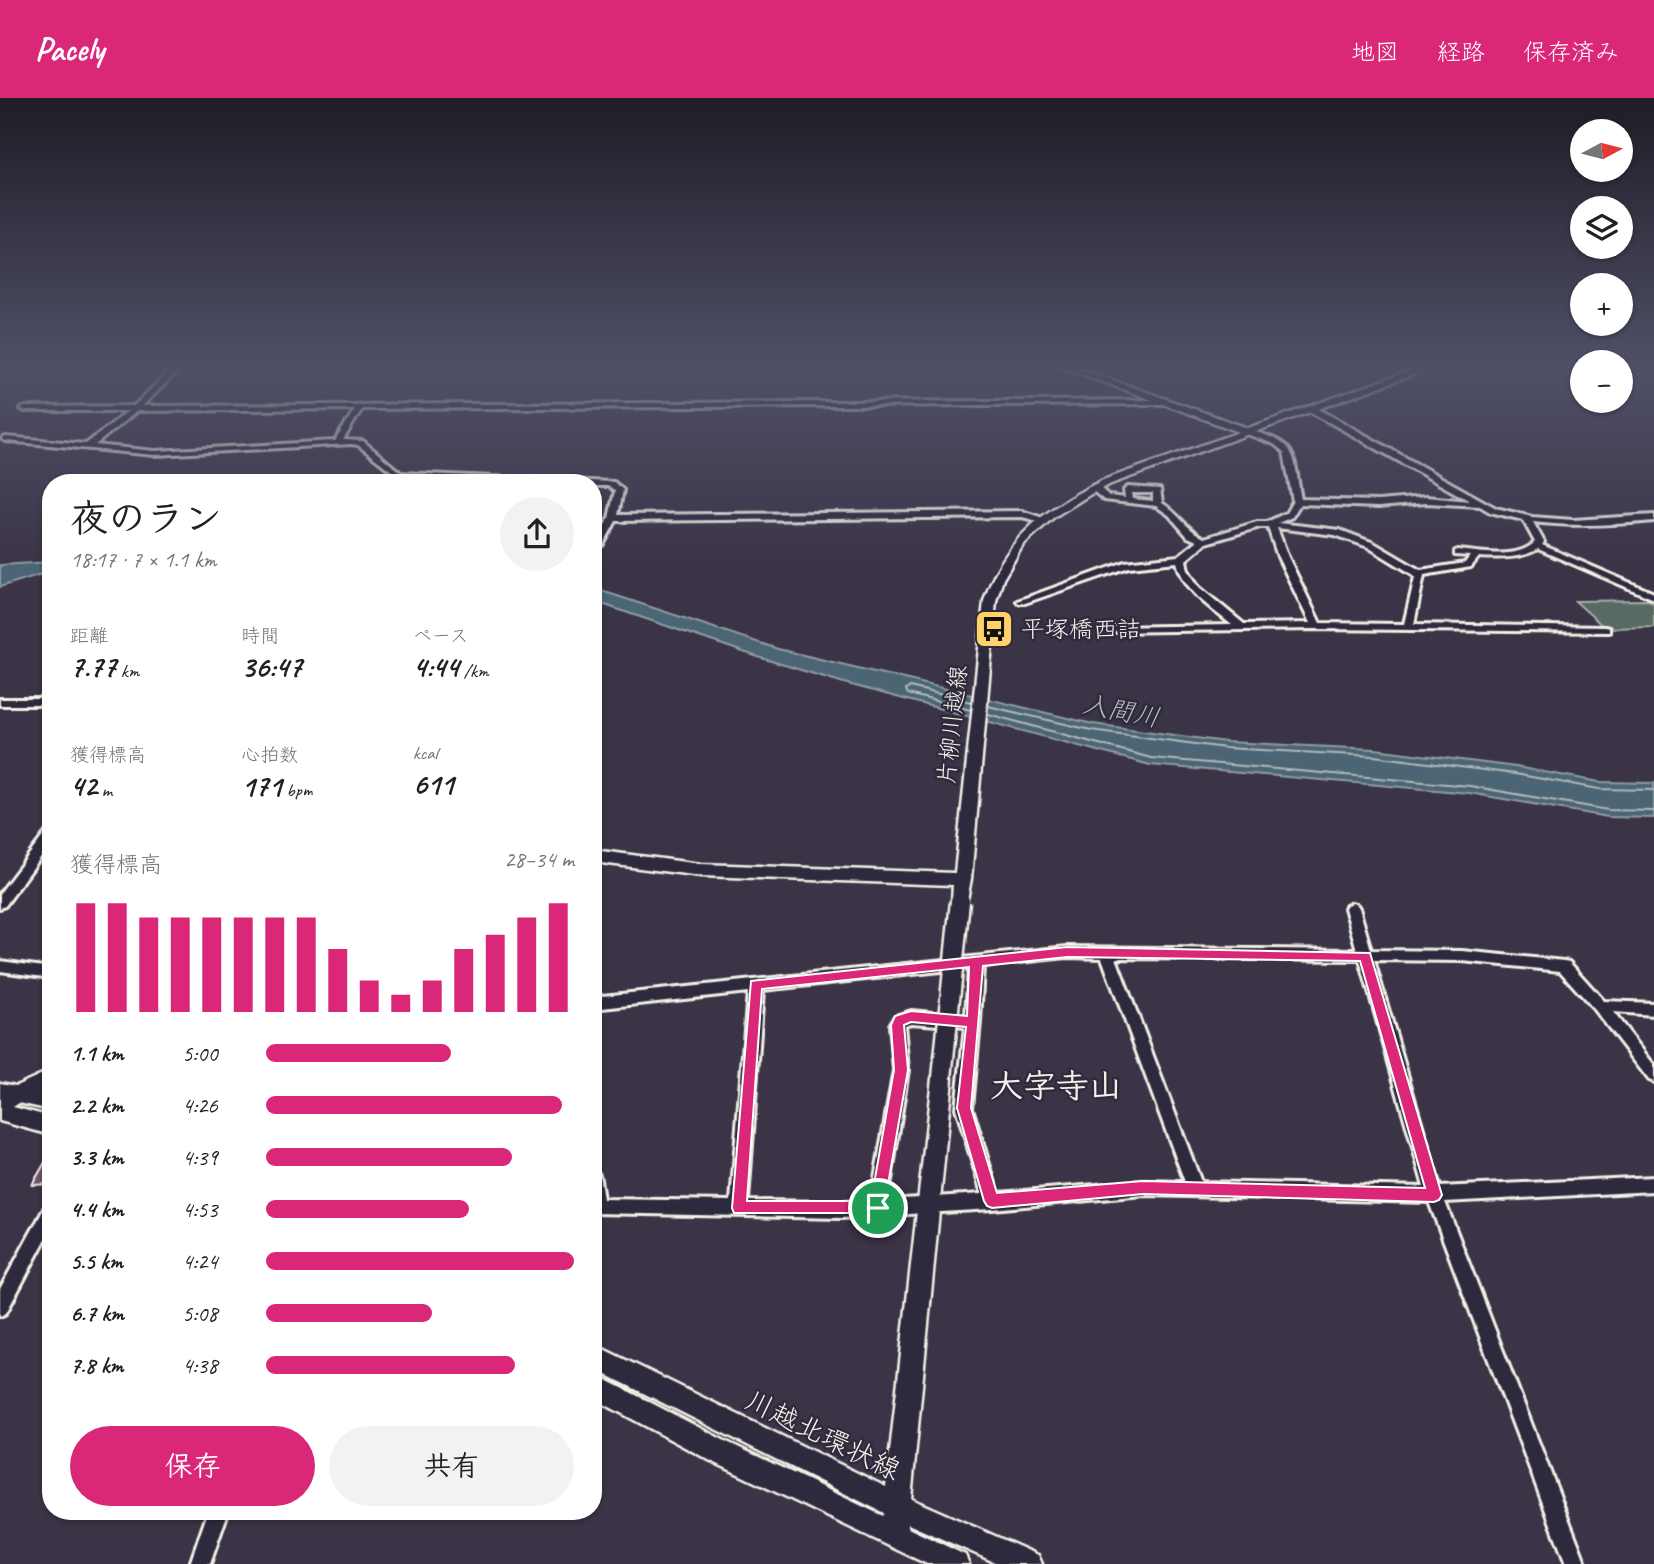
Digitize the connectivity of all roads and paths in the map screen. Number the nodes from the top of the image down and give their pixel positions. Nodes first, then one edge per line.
1 (105, 433) edge
2 (343, 433) edge
3 (1241, 433) edge
4 (1254, 433) edge
5 (1355, 433) edge
6 (6, 439) dead end
7 (338, 442) junction
8 (88, 447) junction
9 (398, 474) edge
10 (602, 484) edge
11 (1095, 488) junction
12 (1297, 501) junction
13 (1484, 505) junction
14 (613, 518) junction
15 (1525, 518) junction
16 (1654, 518) edge
17 (1042, 519) junction
18 (1271, 524) junction
19 (602, 538) edge
20 (1203, 541) junction
21 (1538, 546) junction
22 (1458, 552) dead end
23 (1520, 552) junction
24 (1476, 554) junction
25 (1562, 556) junction
26 (1181, 559) junction
27 (1418, 573) junction
28 (1654, 596) edge
29 (1022, 601) dead end
30 (1315, 626) junction
31 (1241, 627) junction
32 (1409, 628) junction
33 (1109, 630) dead end
34 (1605, 630) dead end
35 (42, 703) edge
36 (2, 705) edge
37 (42, 846) edge
38 (602, 857) edge
39 (963, 871) junction
40 (0, 903) edge
41 (1352, 908) dead end
42 (1107, 952) junction
43 (1365, 956) junction
44 (976, 961) junction
45 (0, 965) edge
46 (42, 972) edge
47 (756, 985) junction
48 (602, 1002) edge
49 (1600, 1006) junction
50 (1654, 1009) edge
51 (973, 1022) junction
52 (1654, 1076) edge
53 (42, 1081) edge
54 (6, 1096) edge
55 (42, 1101) edge
56 (0, 1112) edge
57 (42, 1124) edge
58 (1654, 1184) edge
59 (1195, 1188) junction
60 (1434, 1195) junction
61 (992, 1201) junction
62 (928, 1205) junction
63 (602, 1206) edge
64 (739, 1208) junction
65 (878, 1208) junction
66 (42, 1229) edge
67 (0, 1307) edge
68 (602, 1360) edge
69 (602, 1390) edge
70 (897, 1506) junction
71 (215, 1520) edge
72 (894, 1536) junction
73 (200, 1564) edge
74 (956, 1564) edge
75 (1029, 1564) edge
76 (1576, 1564) edge

1 - 8 street
2 - 7 street
3 - 11 main road, 片柳川越線
4 - 12 street
5 - 13 street
6 - 8 street
7 - 8 street
7 - 9 street
10 - 14 street
11 - 17 main road, 片柳川越線
11 - 20 street
12 - 13 street
12 - 18 street
13 - 15 street
14 - 17 street
14 - 19 street
15 - 16 street
15 - 21 street
17 - 39 main road, 片柳川越線
18 - 20 street
18 - 27 street
18 - 30 street
20 - 26 street
21 - 23 street
21 - 25 street
22 - 24 street
23 - 24 street
23 - 25 street
24 - 27 street
25 - 28 street
26 - 29 street
26 - 31 street
27 - 32 street
30 - 31 street
30 - 32 street
31 - 33 street
32 - 34 street
35 - 36 street
37 - 40 street
38 - 39 main road
39 - 62 main road, 片柳川越線, bridge
41 - 43 street
42 - 43 street
42 - 44 street
42 - 59 street
43 - 49 street
43 - 60 street
44 - 47 street
44 - 51 street
45 - 46 street
47 - 48 street
47 - 64 street
49 - 50 street
49 - 52 street
51 - 61 street
51 - 65 street
53 - 54 main road
54 - 55 main road
56 - 57 main road
58 - 60 street
59 - 60 street
59 - 61 street
60 - 76 street
61 - 62 street
62 - 65 street
62 - 70 main road, 片柳川越線
63 - 64 street
64 - 65 street
66 - 67 street
68 - 70 main road, 川越北環状線
69 - 72 main road
70 - 72 main road, 片柳川越線
70 - 75 main road, 川越北環状線
71 - 73 street
72 - 74 main road

